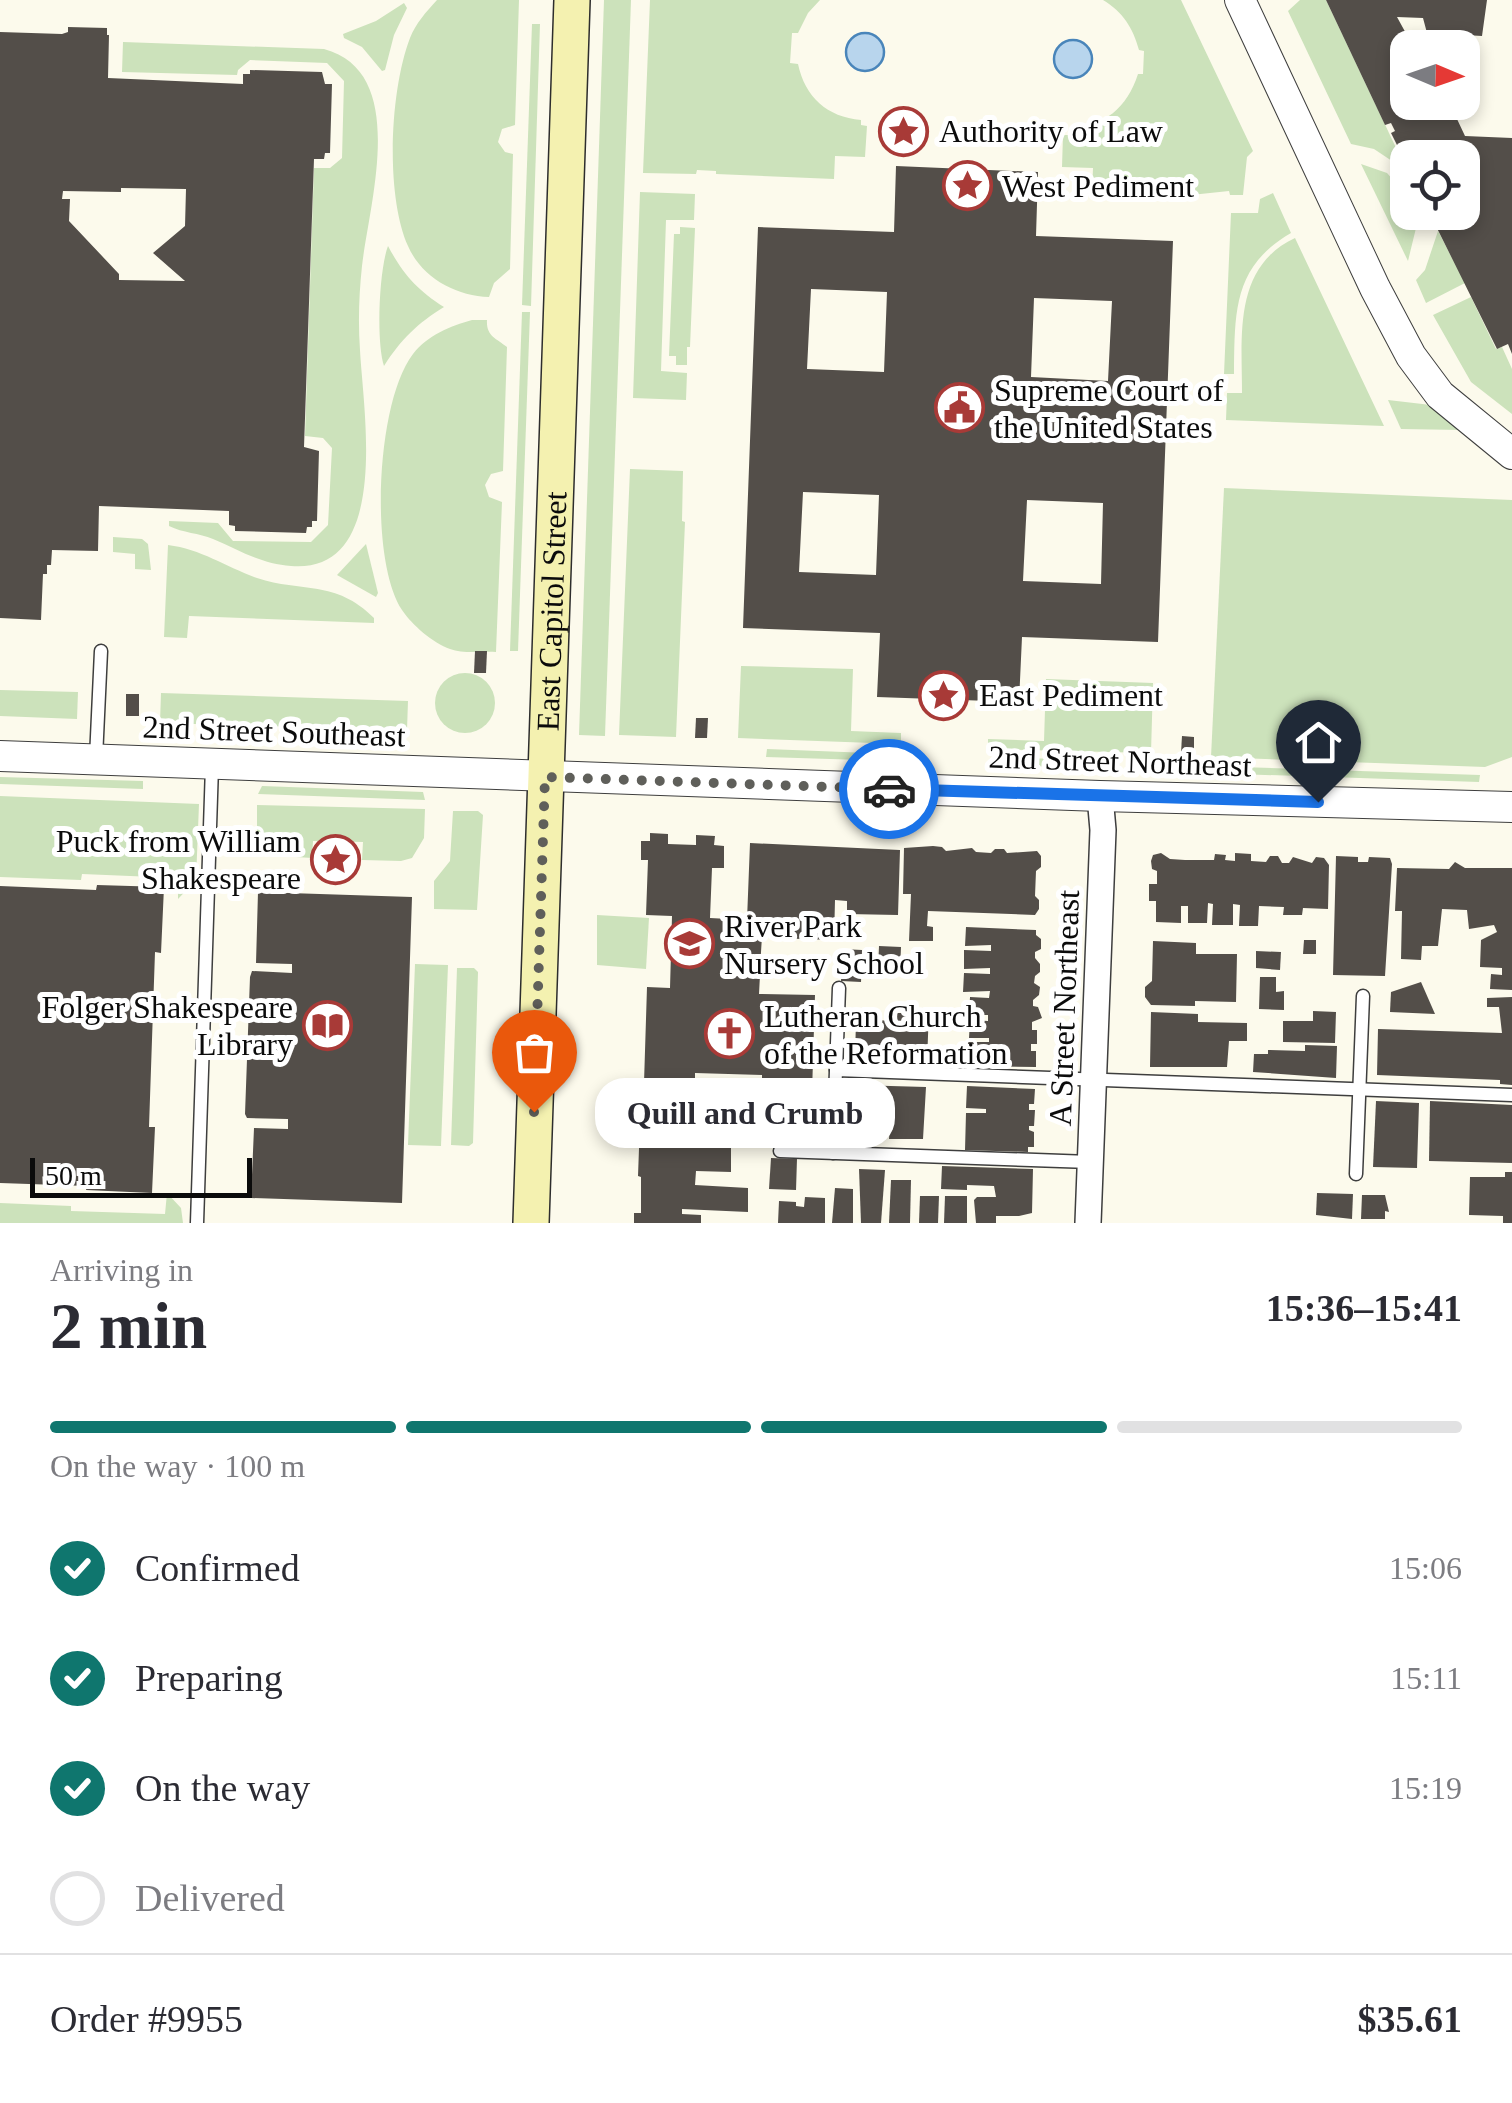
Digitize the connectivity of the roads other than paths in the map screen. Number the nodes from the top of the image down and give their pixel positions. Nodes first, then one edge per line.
1 (572, 0) edge
2 (1240, 0) edge
3 (1512, 454) edge
4 (101, 651) dead end
5 (0, 756) edge
6 (96, 759) junction
7 (212, 763) junction
8 (545, 777) junction
9 (1100, 796) junction
10 (1512, 807) edge
11 (839, 988) dead end
12 (1363, 996) dead end
13 (836, 1070) junction
14 (1093, 1079) junction
15 (1359, 1089) junction
16 (1512, 1095) edge
17 (780, 1151) dead end
18 (833, 1153) junction
19 (1090, 1162) junction
20 (1356, 1174) dead end
21 (197, 1223) edge
22 (531, 1223) edge
23 (1088, 1223) edge

1 - 8 main road, East Capitol Street
2 - 3 street
4 - 6 lane
5 - 6 street, 2nd Street Southeast
6 - 7 street, 2nd Street Southeast
7 - 8 street, 2nd Street Southeast
7 - 21 lane
8 - 9 street, 2nd Street Northeast
8 - 22 main road, East Capitol Street
9 - 10 street, 2nd Street Northeast
9 - 14 street, A Street Northeast
11 - 13 lane
12 - 15 lane
13 - 14 lane
13 - 18 lane
14 - 15 lane
14 - 19 street, A Street Northeast
15 - 16 lane
15 - 20 lane
17 - 18 lane
18 - 19 lane
19 - 23 street, A Street Northeast

